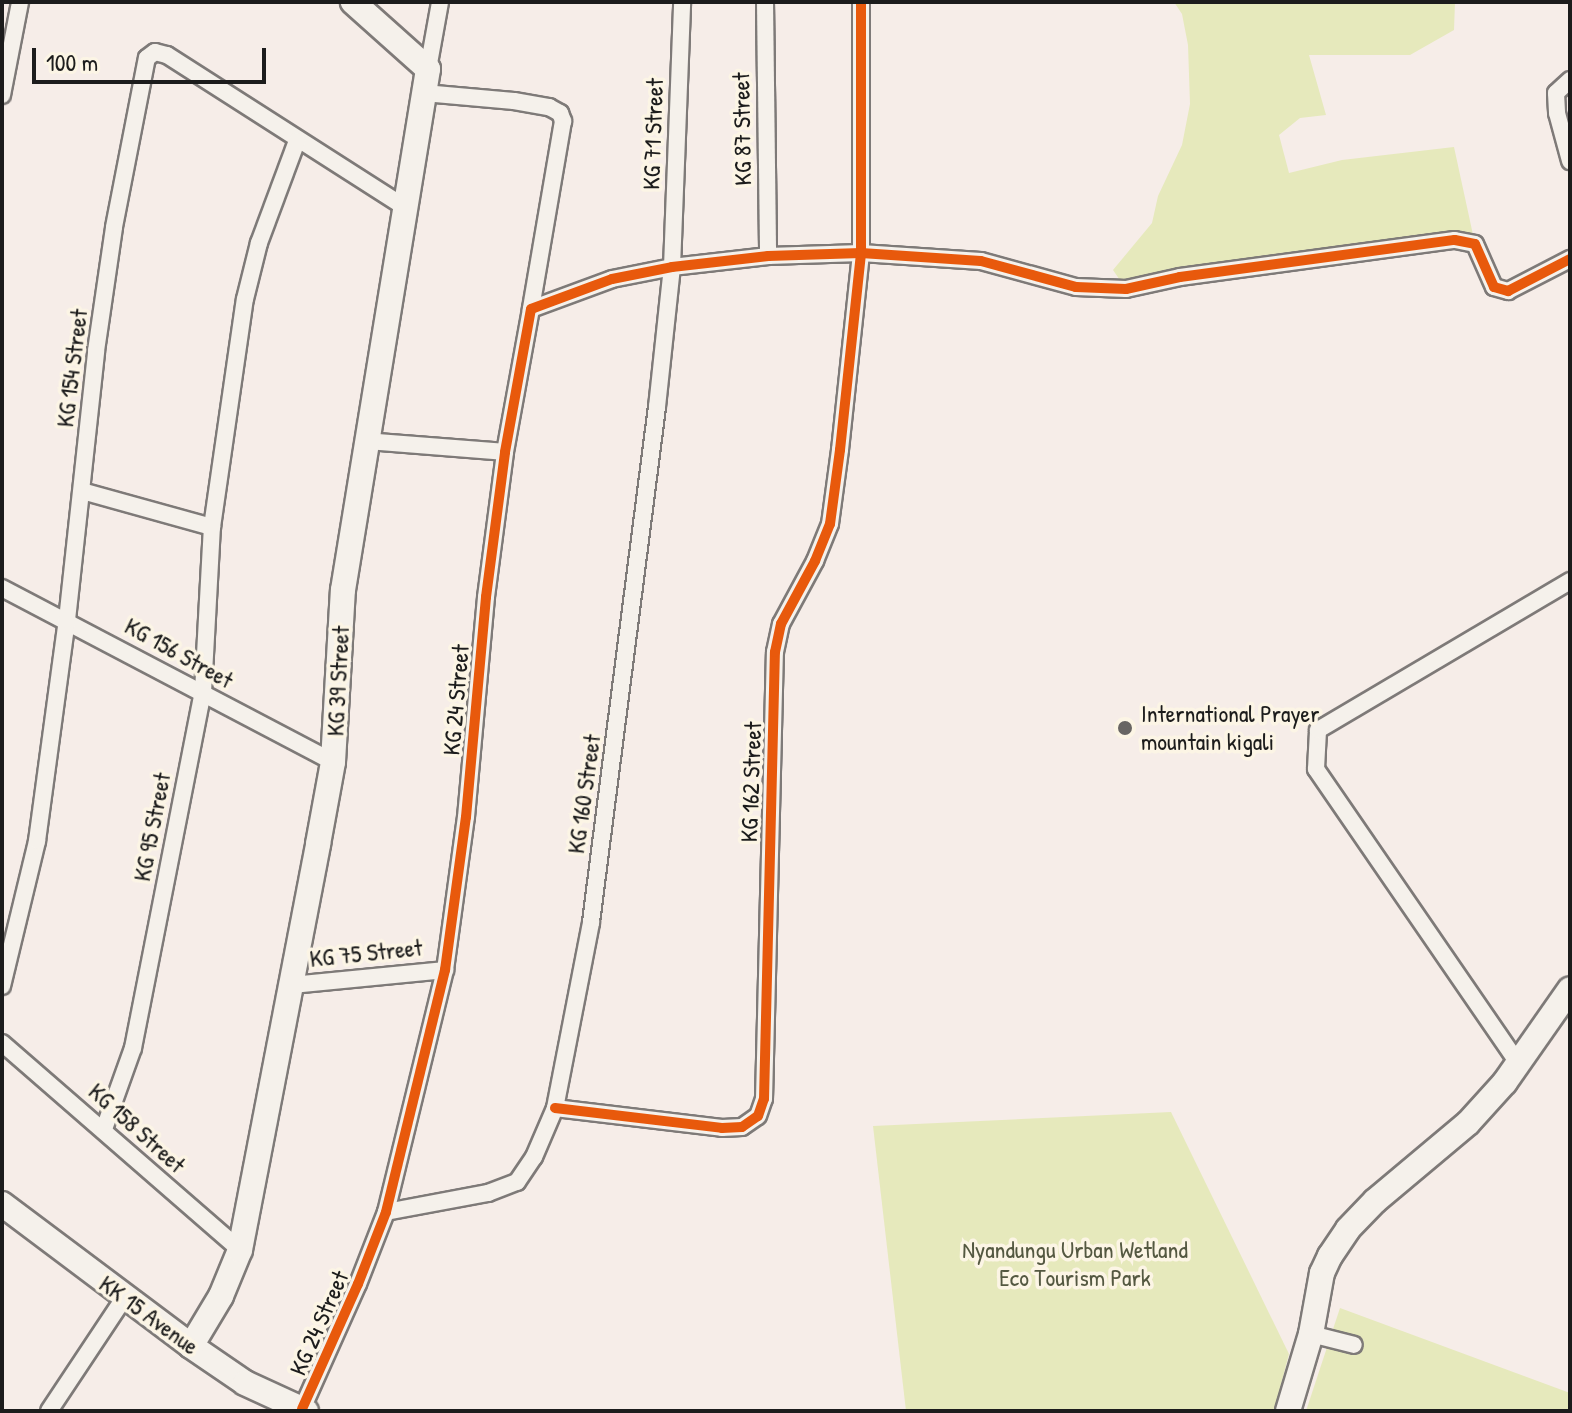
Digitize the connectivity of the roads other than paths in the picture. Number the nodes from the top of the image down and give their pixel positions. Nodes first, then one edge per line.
1 (20, 2) edge
2 (353, 2) edge
3 (440, 2) edge
4 (682, 2) edge
5 (765, 2) edge
6 (861, 2) edge
7 (428, 69) junction
8 (1570, 80) edge
9 (424, 93) junction
10 (2, 95) edge
11 (297, 141) junction
12 (1570, 161) edge
13 (405, 207) junction
14 (861, 253) junction
15 (768, 256) junction
16 (1570, 259) edge
17 (672, 267) junction
18 (531, 309) junction
19 (366, 441) junction
20 (505, 452) junction
21 (82, 491) junction
22 (212, 527) junction
23 (1570, 581) edge
24 (2, 588) edge
25 (67, 620) junction
26 (203, 692) junction
27 (333, 762) junction
28 (445, 970) junction
29 (292, 985) junction
30 (2, 986) edge
31 (1570, 989) edge
32 (2, 1043) edge
33 (1518, 1063) junction
34 (555, 1108) junction
35 (104, 1129) junction
36 (2, 1204) edge
37 (386, 1212) junction
38 (240, 1250) junction
39 (124, 1298) junction
40 (1311, 1334) junction
41 (1354, 1345) dead end
42 (191, 1346) junction
43 (304, 1410) edge
44 (49, 1411) edge
45 (1288, 1411) edge

1 - 10 street
2 - 7 street
3 - 7 street, KG 39 Street
4 - 17 street, KG 71 Street
5 - 15 street, KG 87 Street
6 - 14 street
7 - 9 street, KG 39 Street
8 - 12 street
9 - 13 street, KG 39 Street
9 - 18 street, KG 24 Street
11 - 13 street, KG 154 Street
11 - 21 street, KG 154 Street
11 - 22 street, KG 95 Street
13 - 19 street, KG 39 Street
14 - 15 street
14 - 16 street
14 - 34 street, KG 162 Street
15 - 17 street
17 - 18 street
17 - 34 street, KG 160 Street
18 - 20 street, KG 24 Street
19 - 20 street
19 - 27 street, KG 39 Street
20 - 28 street, KG 24 Street
21 - 22 street
21 - 25 street, KG 154 Street
22 - 26 street, KG 95 Street
23 - 33 street
24 - 25 street, KG 156 Street
25 - 26 street, KG 156 Street
25 - 30 street, KG 154 Street
26 - 27 street, KG 156 Street
26 - 35 street, KG 95 Street
27 - 29 street, KG 39 Street
28 - 29 street, KG 75 Street
28 - 37 street, KG 24 Street
29 - 38 street, KG 39 Street
31 - 33 street
32 - 35 street, KG 158 Street
33 - 40 street
34 - 37 street, KG 160 Street
35 - 38 street, KG 158 Street
36 - 39 street, KK 15 Avenue
37 - 43 street, KG 24 Street
38 - 42 street, KG 39 Street
39 - 42 street, KK 15 Avenue
39 - 44 street
40 - 41 street
40 - 45 street
42 - 43 street, KK 15 Avenue

